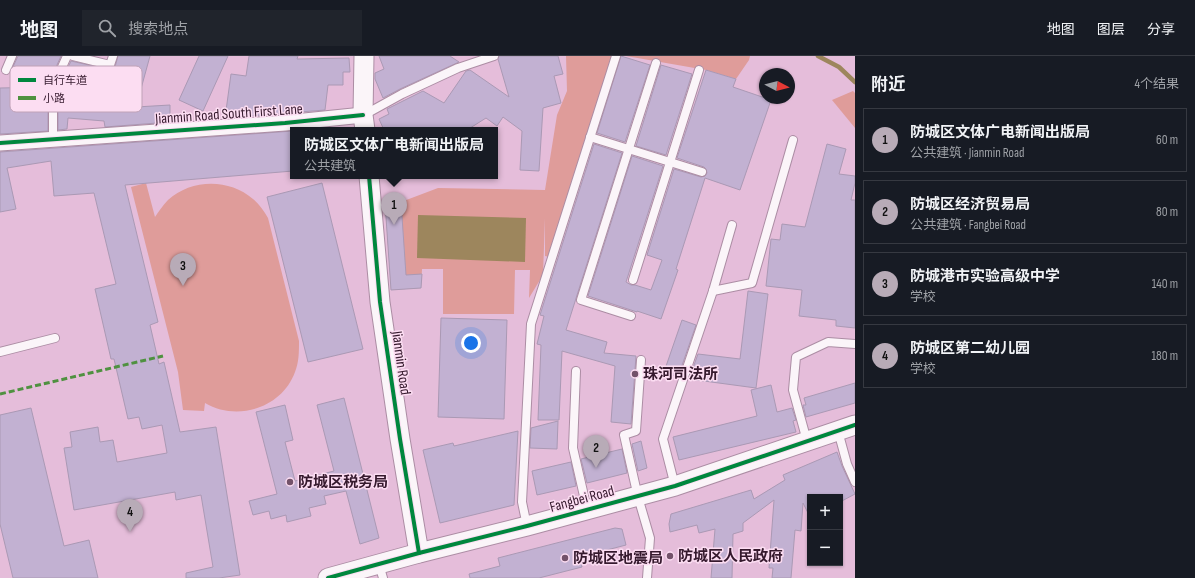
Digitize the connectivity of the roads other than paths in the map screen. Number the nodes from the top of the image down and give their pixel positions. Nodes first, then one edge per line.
1 (12, 56) edge
2 (67, 56) edge
3 (73, 56) edge
4 (113, 56) edge
5 (364, 56) edge
6 (494, 56) edge
7 (616, 56) edge
8 (656, 63) dead end
9 (62, 66) edge
10 (6, 70) dead end
11 (699, 70) dead end
12 (53, 112) edge
13 (364, 123) edge
14 (590, 137) junction
15 (53, 139) junction
16 (793, 140) dead end
17 (0, 143) edge
18 (628, 149) junction
19 (670, 162) junction
20 (702, 172) dead end
21 (369, 179) edge
22 (732, 225) dead end
23 (633, 280) dead end
24 (713, 291) junction
25 (631, 316) dead end
26 (55, 338) dead end
27 (855, 344) edge
28 (0, 352) edge
29 (641, 360) dead end
30 (576, 371) dead end
31 (846, 428) edge
32 (807, 441) junction
33 (855, 482) edge
34 (675, 486) junction
35 (638, 497) junction
36 (587, 510) junction
37 (527, 526) junction
38 (419, 553) junction
39 (381, 571) edge
40 (328, 578) edge
41 (647, 578) edge

1 - 10 lane
2 - 9 lane
3 - 4 lane
5 - 13 street
6 - 13 lane
7 - 14 lane
8 - 18 lane
11 - 19 lane
12 - 15 lane
13 - 15 street, Jianmin Road South First Lane
14 - 18 lane
14 - 37 lane
15 - 17 street, Jianmin Road South First Lane
16 - 24 lane
18 - 19 lane
18 - 25 lane
19 - 20 lane
19 - 23 lane
21 - 38 street, Jianmin Road
22 - 24 lane
24 - 34 lane
26 - 28 lane
27 - 32 lane
29 - 35 lane
30 - 36 lane
31 - 32 street, Fangbei Road
31 - 33 lane
32 - 34 street, Fangbei Road
34 - 35 street, Fangbei Road
35 - 36 street, Fangbei Road
35 - 41 lane
36 - 37 street, Fangbei Road
37 - 38 street, Fangbei Road
38 - 39 street, Fangbei Road
39 - 40 street, Fangbei Road

